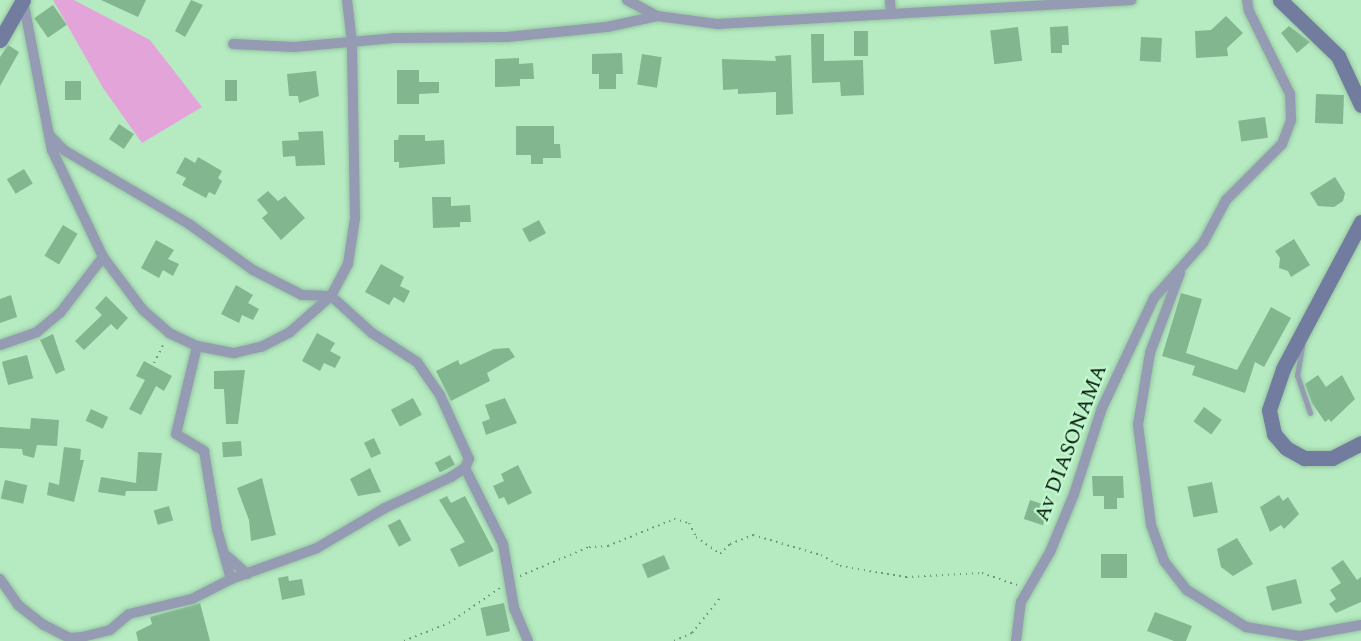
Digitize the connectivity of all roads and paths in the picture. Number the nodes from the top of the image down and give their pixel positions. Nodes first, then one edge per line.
1 (23, 0) edge
2 (347, 0) edge
3 (627, 0) edge
4 (890, 0) edge
5 (1131, 0) edge
6 (1247, 0) edge
7 (1280, 0) edge
8 (891, 13) junction
9 (657, 16) junction
10 (5, 20) edge
11 (0, 40) edge
12 (352, 42) junction
13 (233, 44) dead end
14 (1361, 105) edge
15 (49, 135) junction
16 (1361, 222) edge
17 (103, 257) junction
18 (1182, 268) junction
19 (331, 296) junction
20 (169, 333) junction
21 (1302, 333) junction
22 (0, 345) edge
23 (197, 346) junction
24 (154, 363) dead end
25 (1310, 413) dead end
26 (1361, 443) edge
27 (465, 468) junction
28 (227, 556) junction
29 (247, 574) junction
30 (0, 579) edge
31 (231, 579) junction
32 (510, 580) junction
33 (1029, 588) junction
34 (720, 598) dead end
35 (1361, 625) edge
36 (404, 641) edge
37 (528, 641) edge
38 (674, 641) edge
39 (1016, 641) edge

1 - 10 street
1 - 15 street
2 - 12 street
3 - 9 street
4 - 8 street
5 - 8 street
6 - 18 street, Av DIASONAMA
7 - 14 street
8 - 9 street
9 - 12 street
10 - 11 street
12 - 13 street
12 - 19 street
15 - 17 street
15 - 19 street
16 - 21 street
17 - 20 street
17 - 22 street
18 - 33 street, Av DIASONAMA
18 - 35 street
19 - 23 street
19 - 27 street
20 - 23 street
20 - 24 path
21 - 25 lane
21 - 26 street
23 - 28 street
27 - 29 street
27 - 32 street
28 - 29 street
28 - 31 street
29 - 31 street
30 - 31 street
32 - 33 path
32 - 36 path
32 - 37 street
33 - 39 street, Av DIASONAMA
34 - 38 path

